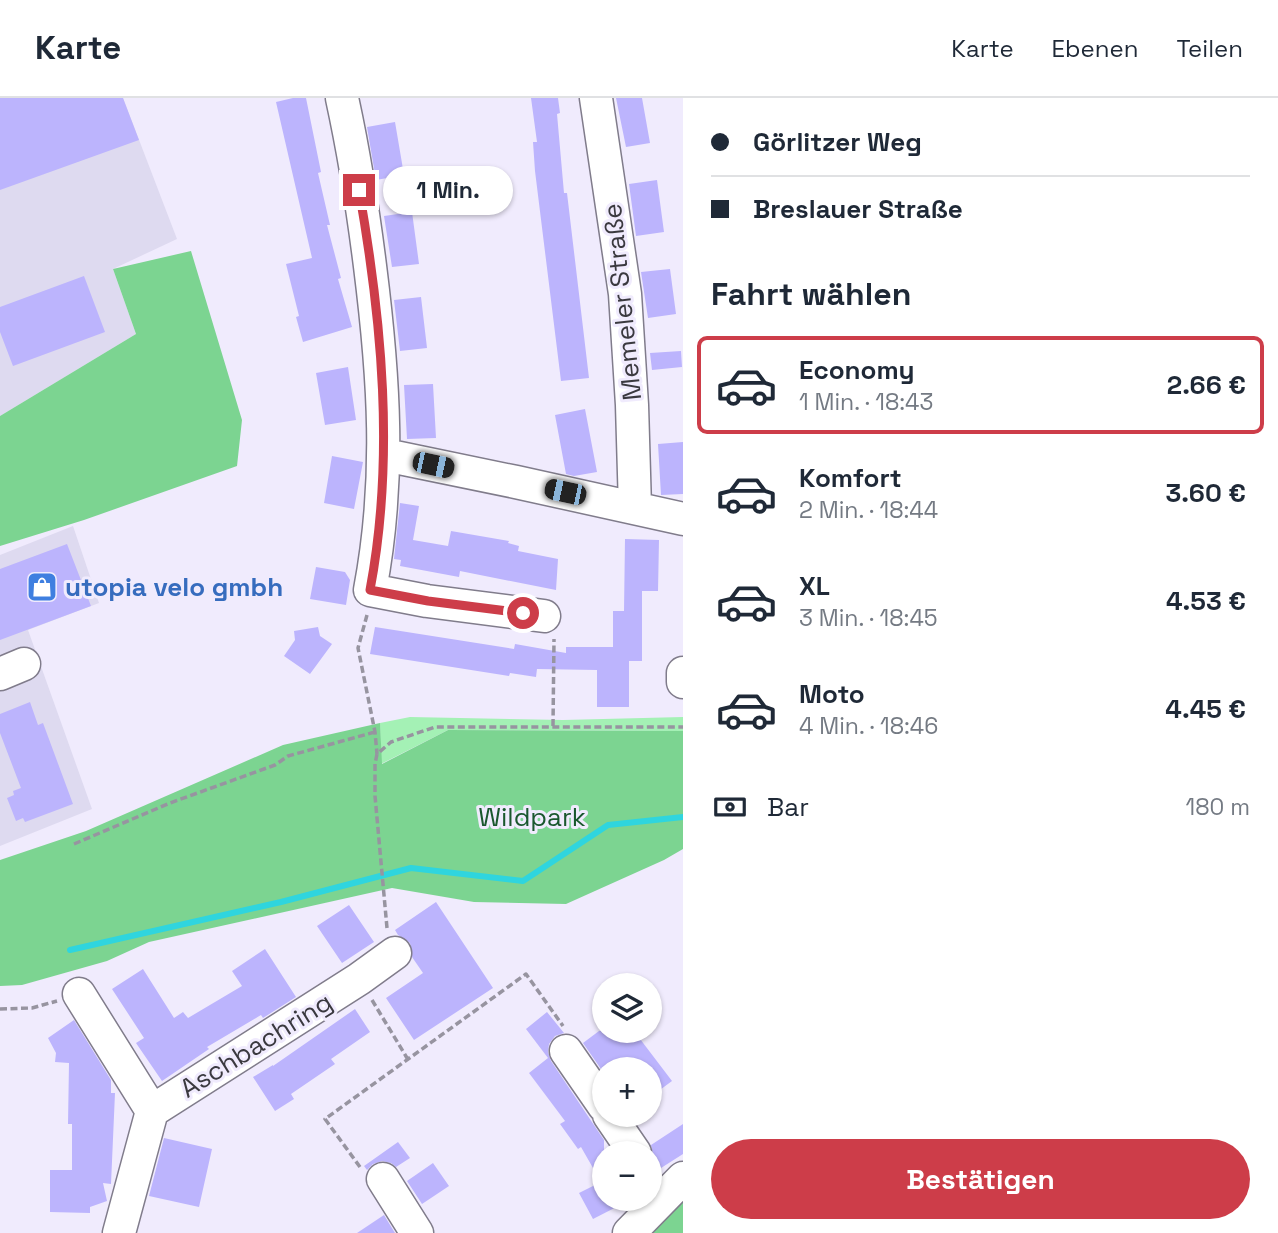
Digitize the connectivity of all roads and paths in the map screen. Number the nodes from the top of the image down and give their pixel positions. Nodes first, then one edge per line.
1 (342, 98) edge
2 (596, 98) edge
3 (385, 455) junction
4 (635, 508) junction
5 (683, 519) edge
6 (370, 590) junction
7 (544, 616) joint
8 (683, 673) edge
9 (683, 682) edge
10 (553, 726) junction
11 (683, 727) edge
12 (375, 732) junction
13 (377, 754) junction
14 (74, 845) dead end
15 (395, 953) joint
16 (363, 986) junction
17 (79, 994) joint
18 (0, 1009) edge
19 (566, 1051) joint
20 (407, 1058) junction
21 (592, 1089) edge
22 (152, 1111) junction
23 (383, 1179) joint
24 (666, 1183) edge
25 (119, 1233) edge
26 (417, 1233) edge
27 (629, 1233) edge

1 - 3 street
2 - 4 street, Memeler Straße
3 - 4 street
3 - 6 street
4 - 5 street
6 - 7 street
6 - 12 path
7 - 10 path
8 - 9 street
10 - 11 path
10 - 13 path
12 - 13 path
12 - 14 path
13 - 15 path
15 - 16 street, Aschbachring
16 - 20 path
16 - 22 street, Aschbachring
17 - 18 path
17 - 22 street, Aschbachring
19 - 20 path
19 - 21 street
20 - 23 path
22 - 25 street, Aschbachring
23 - 26 street
24 - 27 street

